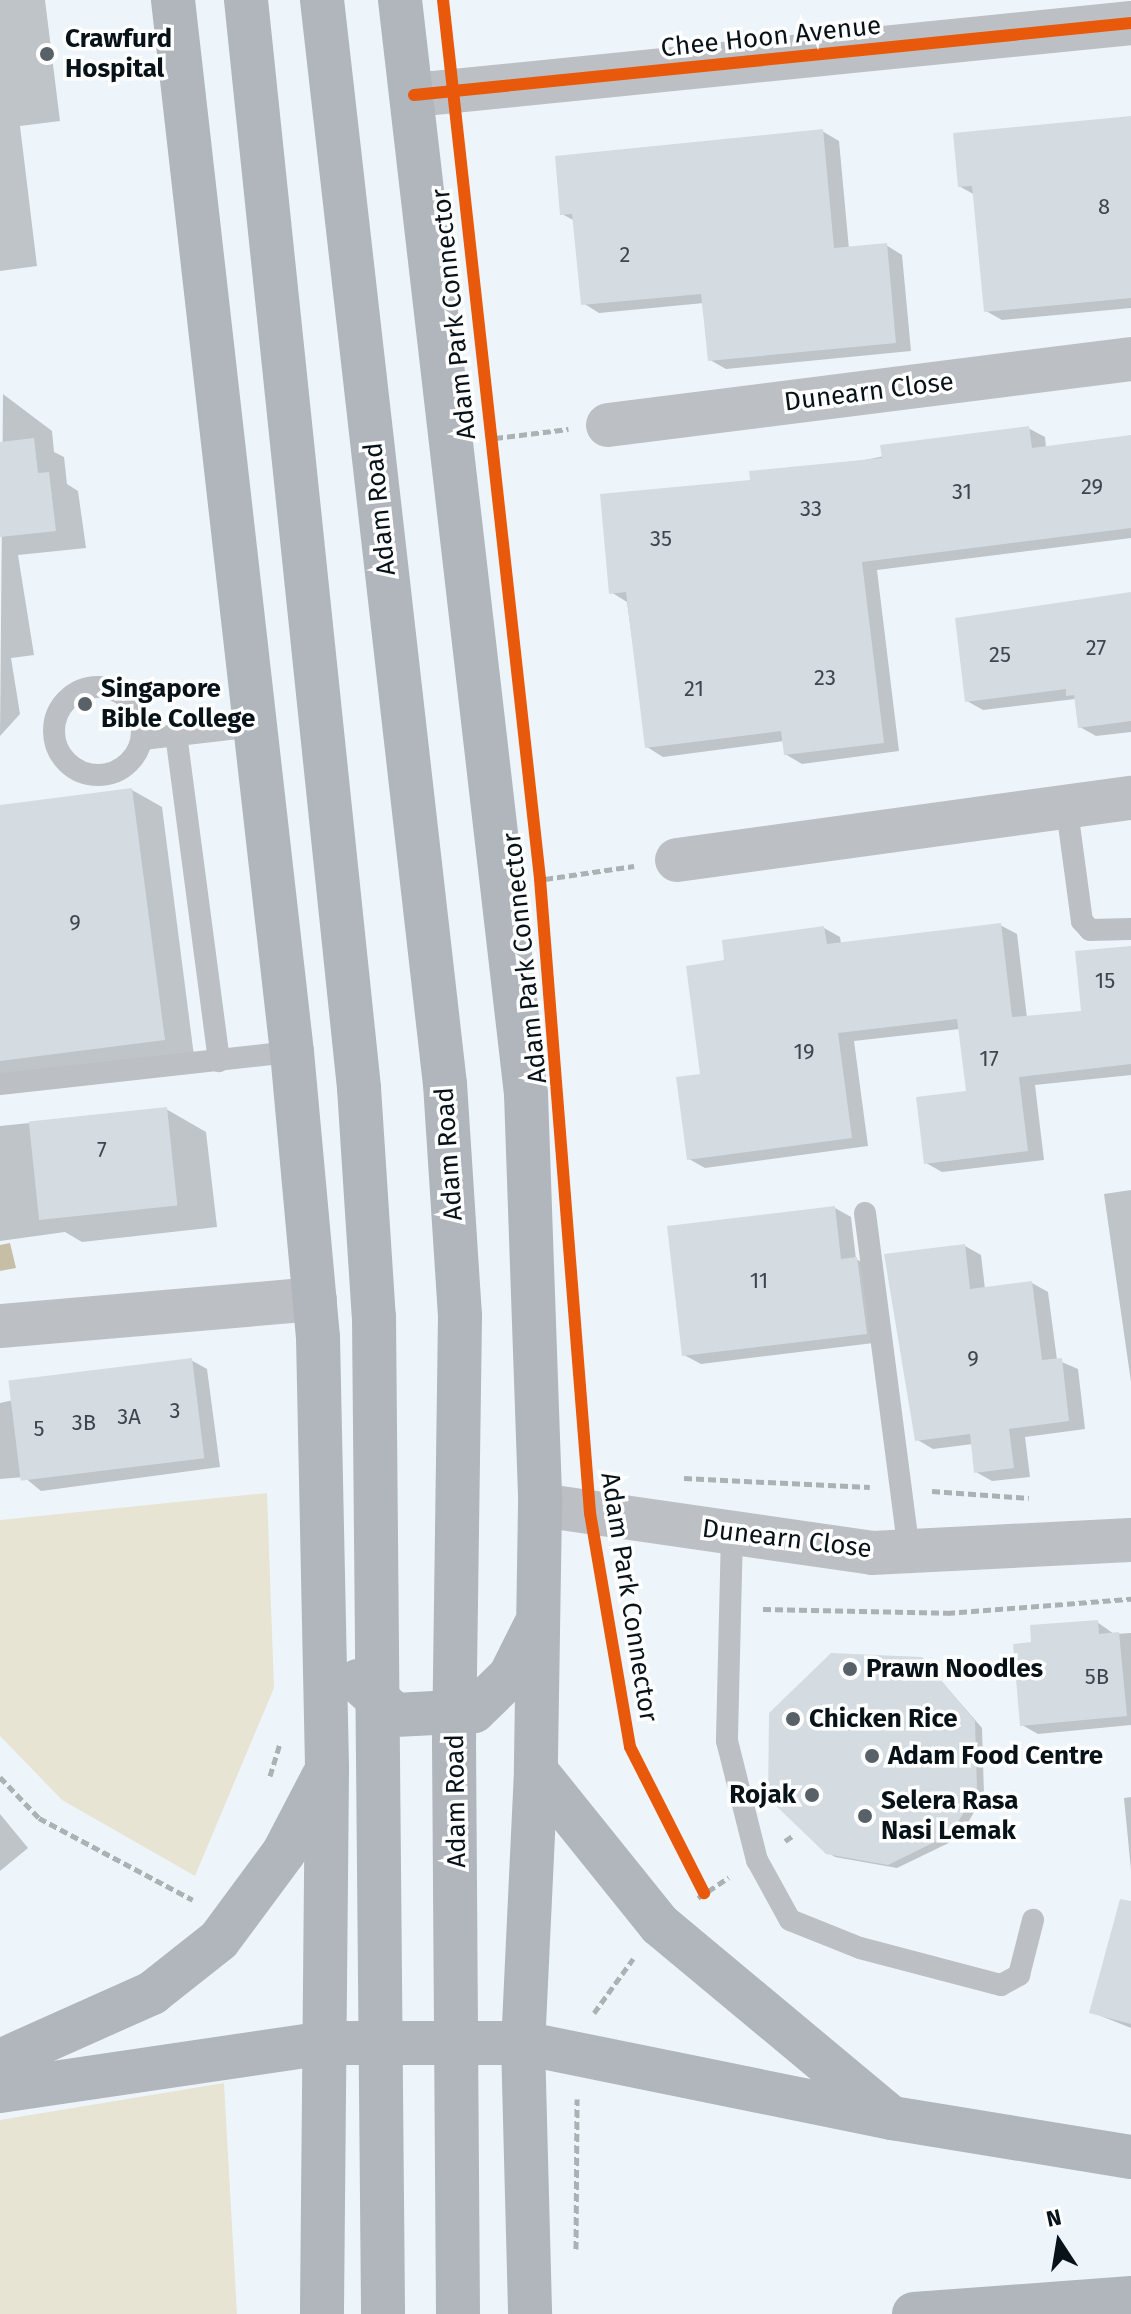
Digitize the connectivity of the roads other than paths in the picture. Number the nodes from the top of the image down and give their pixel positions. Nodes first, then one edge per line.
1 (173, 0) edge
2 (246, 0) edge
3 (322, 0) edge
4 (400, 0) edge
5 (1131, 23) edge
6 (414, 95) junction
7 (1131, 359) edge
8 (608, 425) road end
9 (255, 726) junction
10 (176, 734) junction
11 (143, 739) junction
12 (1131, 798) edge
13 (1066, 803) junction
14 (677, 860) road end
15 (1131, 929) edge
16 (292, 1052) junction
17 (219, 1061) junction
18 (0, 1084) edge
19 (865, 1213) dead end
20 (299, 1299) junction
21 (0, 1326) edge
22 (540, 1505) junction
23 (732, 1533) junction
24 (1131, 1540) edge
25 (909, 1551) junction
26 (321, 1619) junction
27 (538, 1621) junction
28 (327, 1770) junction
29 (536, 1771) junction
30 (1033, 1920) dead end
31 (325, 2043) junction
32 (523, 2043) junction
33 (0, 2061) edge
34 (0, 2091) edge
35 (892, 2118) junction
36 (1131, 2157) edge
37 (1131, 2298) edge
38 (322, 2314) edge
39 (383, 2314) edge
40 (458, 2314) edge
41 (530, 2314) edge
42 (914, 2314) edge

1 - 9 highway
2 - 39 highway
3 - 40 highway, Adam Road
4 - 6 highway
5 - 6 street, Chee Hoon Avenue
6 - 22 highway
7 - 8 street, Dunearn Close
9 - 10 lane
9 - 16 highway
10 - 11 lane
10 - 17 lane
11 - 11 lane
12 - 13 street
13 - 14 street
13 - 15 lane
16 - 17 lane
16 - 20 highway
17 - 18 lane
19 - 25 lane
20 - 21 street
20 - 26 highway
22 - 23 street, Dunearn Close
22 - 27 highway
23 - 25 street, Dunearn Close
23 - 30 lane
24 - 25 street, Dunearn Close
26 - 27 highway
26 - 28 highway
27 - 29 highway
28 - 31 highway
28 - 33 highway
29 - 32 highway
29 - 35 highway
31 - 32 highway
31 - 34 highway
31 - 38 highway
32 - 35 highway
32 - 41 highway
35 - 36 highway
37 - 42 highway

